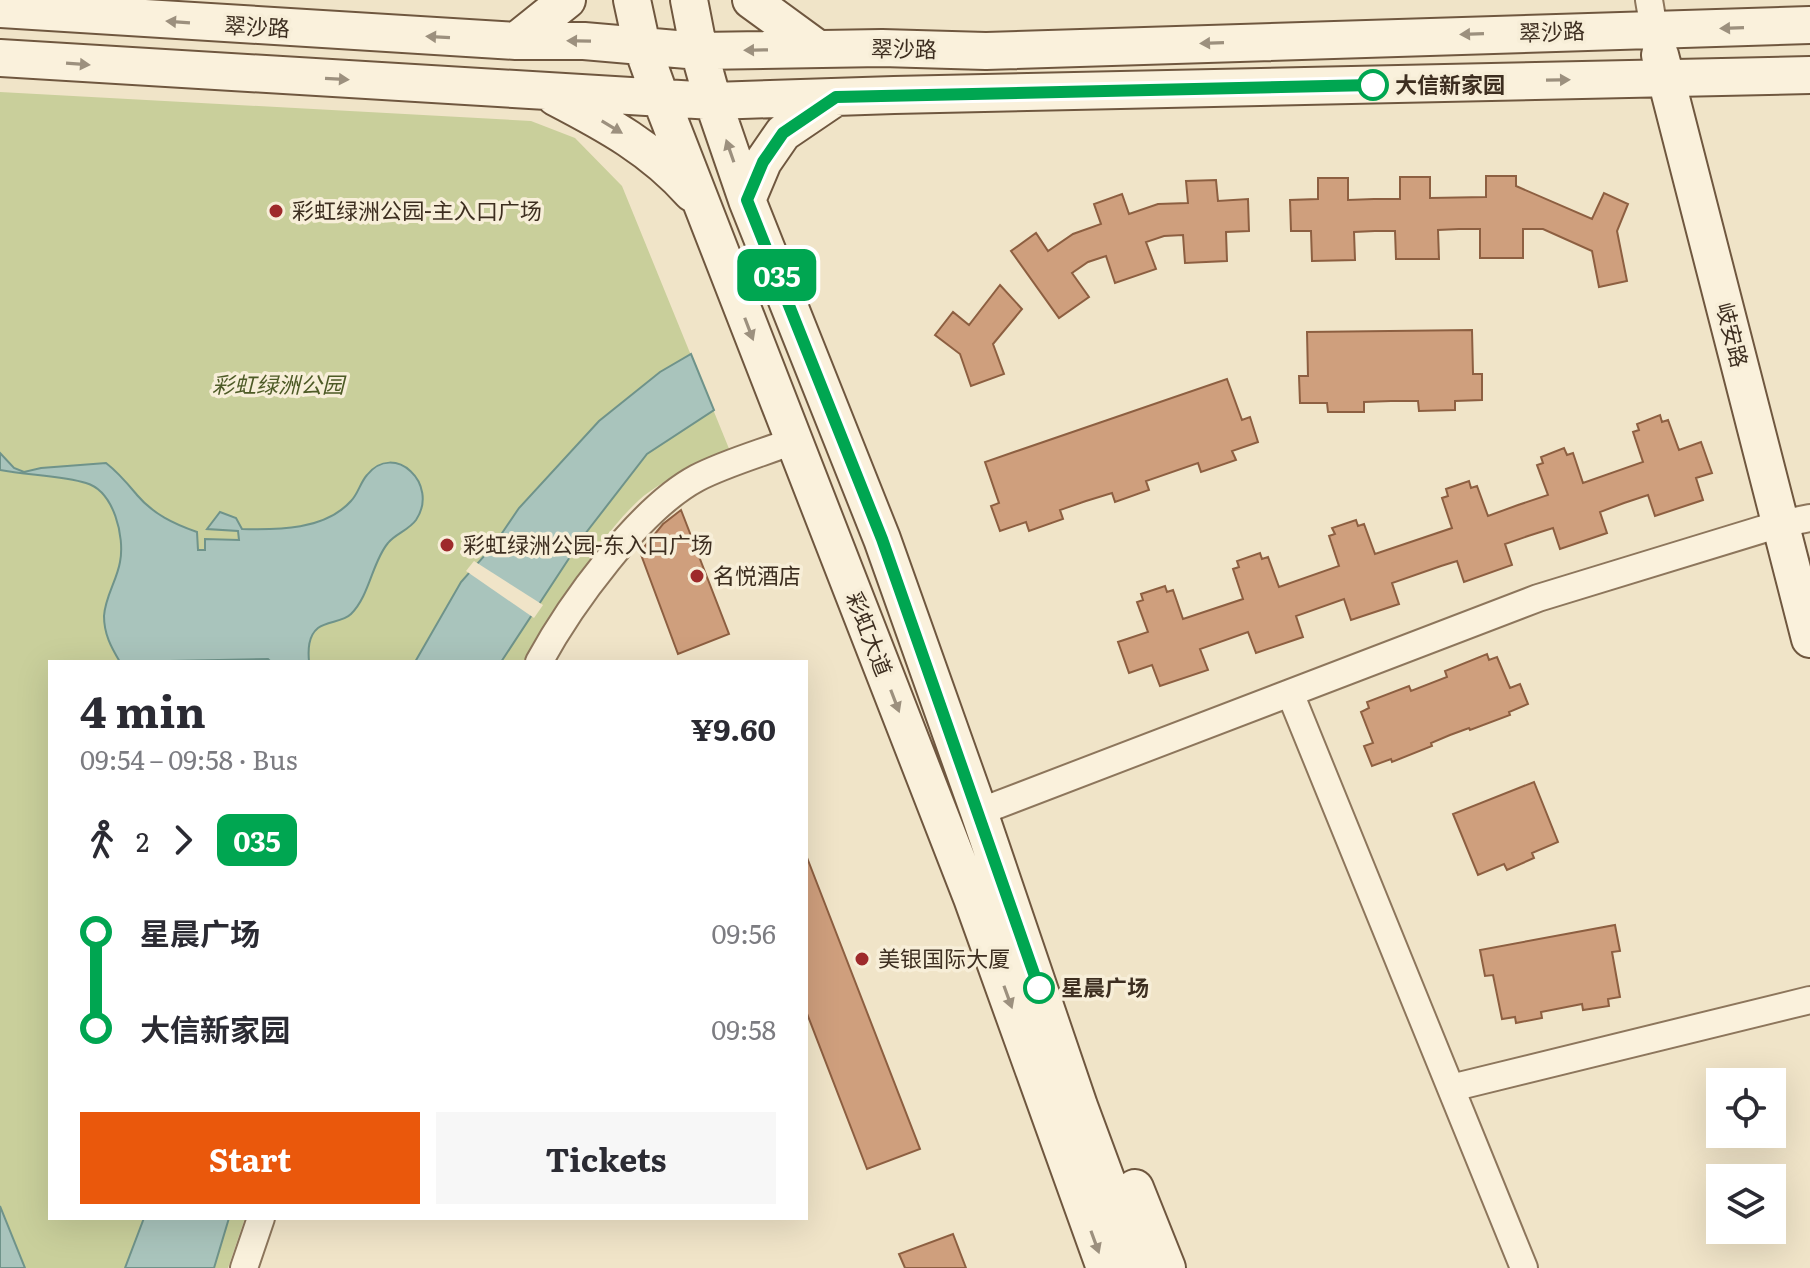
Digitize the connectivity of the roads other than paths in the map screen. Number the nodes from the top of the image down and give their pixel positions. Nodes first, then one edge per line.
1 (567, 0) edge
2 (632, 0) edge
3 (689, 0) edge
4 (751, 0) edge
5 (0, 9) edge
6 (1651, 15) edge
7 (1810, 25) edge
8 (516, 41) junction
9 (642, 46) junction
10 (818, 49) junction
11 (699, 51) junction
12 (0, 58) edge
13 (1810, 75) edge
14 (1665, 78) junction
15 (543, 90) junction
16 (836, 97) junction
17 (661, 99) junction
18 (713, 101) junction
19 (747, 200) junction
20 (701, 204) junction
21 (793, 441) junction
22 (1795, 521) edge
23 (1810, 639) edge
24 (540, 660) edge
25 (1290, 693) junction
26 (979, 812) junction
27 (1810, 1000) edge
28 (1451, 1088) junction
29 (1079, 1106) junction
30 (260, 1220) edge
31 (244, 1268) edge
32 (1105, 1268) edge
33 (1139, 1268) edge
34 (1167, 1268) edge
35 (1524, 1268) edge

1 - 8 main road
2 - 9 main road, 彩虹大道
3 - 11 main road, 彩虹大道
4 - 10 main road
8 -> 5 main road, 翠沙路
7 -> 6 main road, 翠沙路
6 -> 10 main road, 翠沙路
6 - 14 main road, 岐安路
9 -> 8 main road, 翠沙路
9 - 11 main road, 翠沙路
9 - 17 main road, 彩虹大道
10 -> 11 main road, 翠沙路
11 - 18 main road, 彩虹大道
12 -> 15 main road, 翠沙路
13 - 14 main road, 翠沙路
16 -> 14 main road, 翠沙路
14 - 22 main road, 岐安路
15 - 17 main road, 翠沙路
15 -> 20 main road
16 - 18 main road, 翠沙路
16 - 19 main road
17 - 18 main road, 翠沙路
17 - 20 main road, 彩虹大道
19 -> 18 main road, 彩虹大道
19 - 26 main road, 彩虹大道
20 -> 21 main road, 彩虹大道
21 - 24 street
21 -> 32 main road, 彩虹大道
22 - 23 main road, 岐安路
22 - 25 street
25 - 26 street
25 - 28 street
26 - 29 main road, 彩虹大道
27 - 28 street
28 - 35 street
29 - 33 main road, 彩虹大道
29 - 34 main road
30 - 31 street

